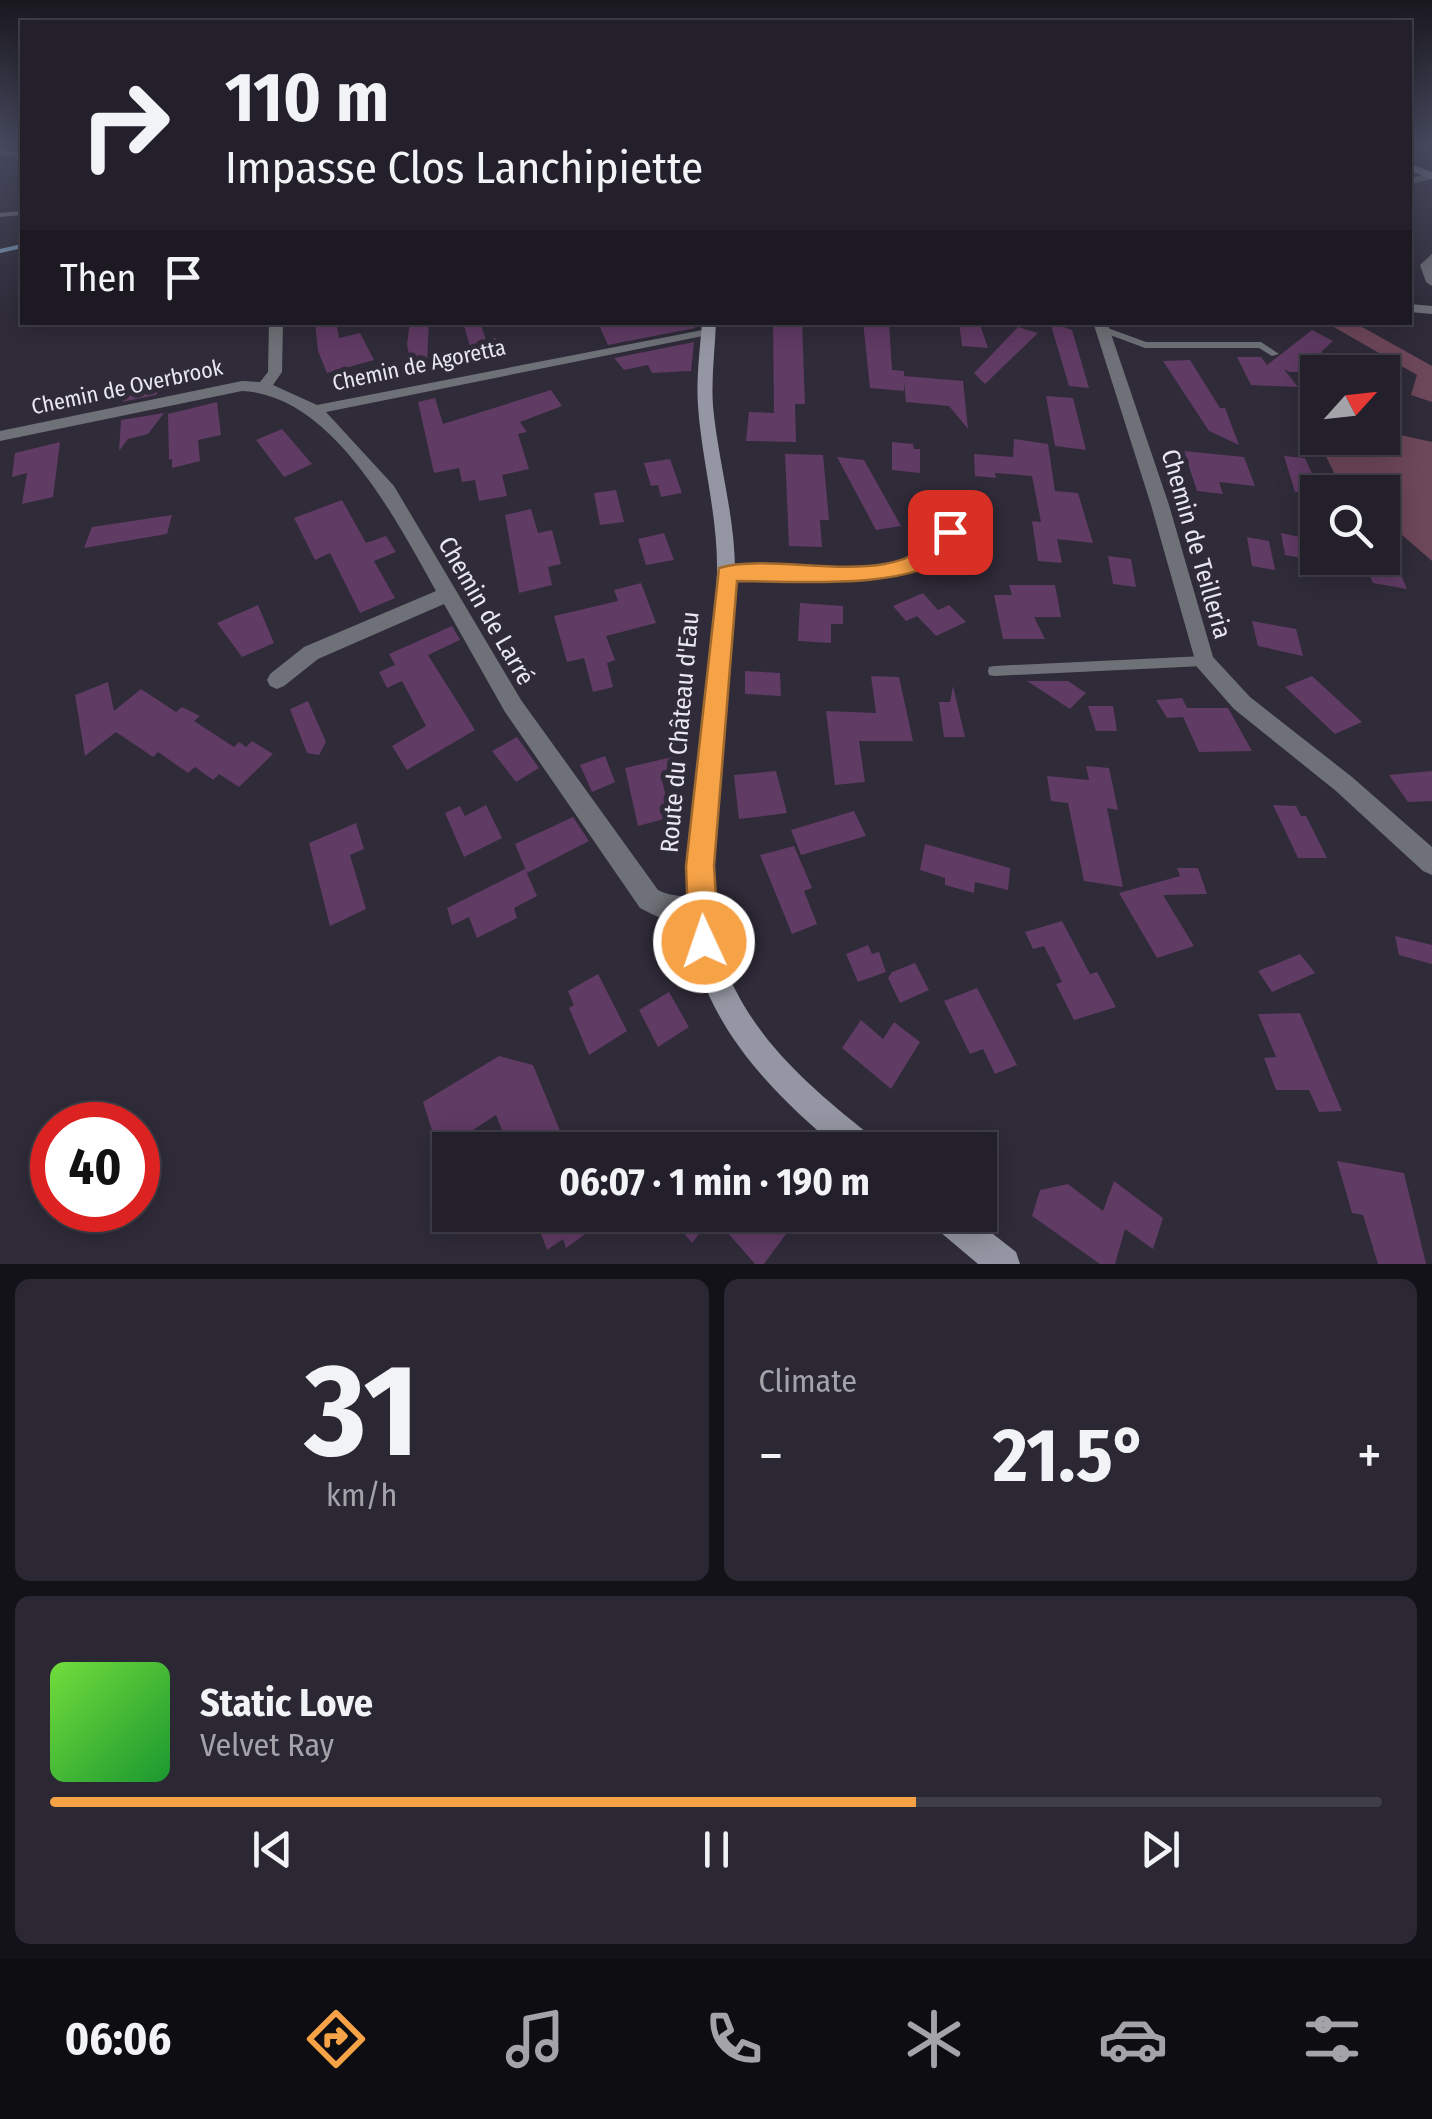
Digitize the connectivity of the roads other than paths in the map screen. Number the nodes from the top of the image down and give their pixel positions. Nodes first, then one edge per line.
1 (1432, 258) edge
2 (1432, 282) edge
3 (276, 325) edge
4 (1103, 326) edge
5 (709, 327) edge
6 (1275, 354) dead end
7 (264, 386) junction
8 (315, 410) junction
9 (0, 436) edge
10 (946, 500) dead end
11 (726, 574) junction
12 (446, 595) junction
13 (1204, 661) junction
14 (994, 671) dead end
15 (277, 680) dead end
16 (1432, 863) edge
17 (701, 910) junction
18 (842, 1132) edge
19 (965, 1232) edge
20 (1004, 1264) edge

1 - 2 street
3 - 7 street
4 - 6 lane
4 - 13 street, Chemin de Teilleria
5 - 8 street, Chemin de Agoretta
5 - 11 street, Route du Château d'Eau
7 - 8 street, Chemin de Larré
7 - 9 street, Chemin de Overbrook
8 - 12 street, Chemin de Larré
10 - 11 street
11 - 17 street, Route du Château d'Eau
12 - 15 street
12 - 17 street, Chemin de Larré
13 - 14 lane
13 - 16 street, Chemin de Teilleria
17 - 18 street, Route du Château d'Eau
19 - 20 street

